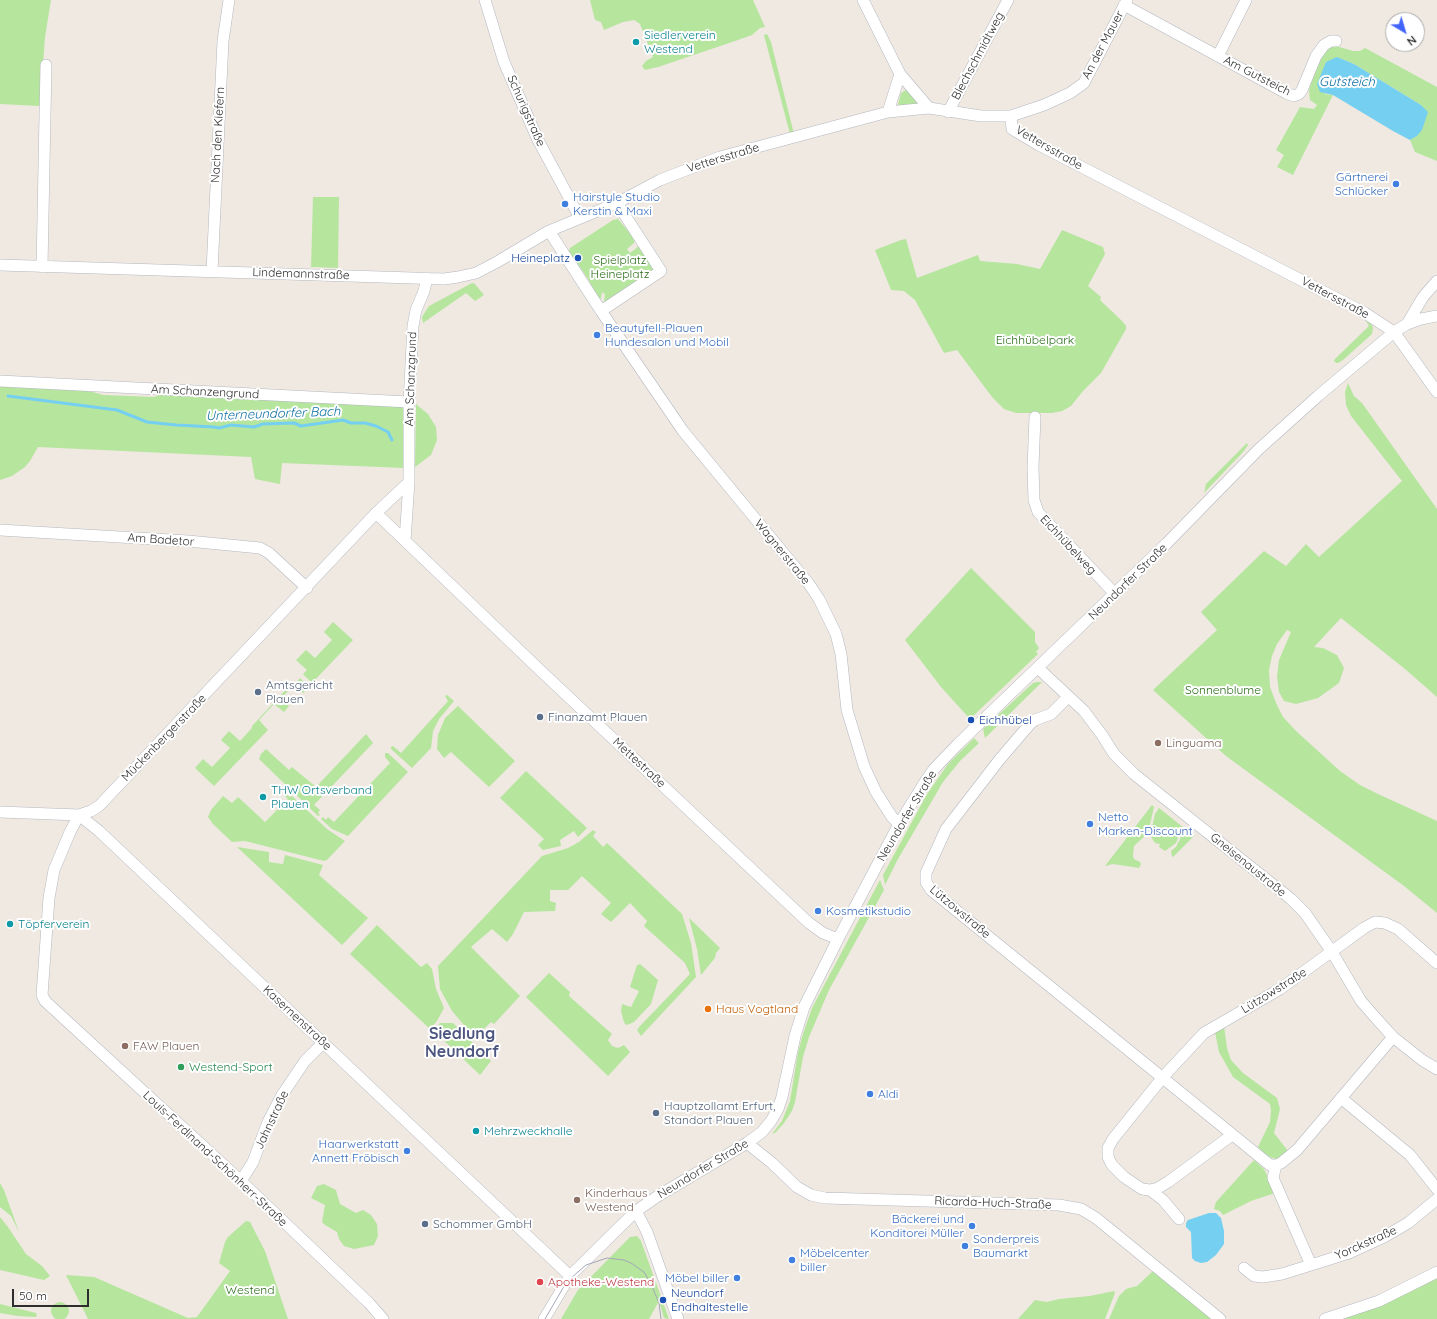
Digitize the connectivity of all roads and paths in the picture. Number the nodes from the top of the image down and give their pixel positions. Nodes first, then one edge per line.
1 (229, 0) edge
2 (484, 0) edge
3 (863, 0) edge
4 (1008, 0) edge
5 (1246, 0) edge
6 (1126, 2) edge
7 (1336, 41) dead end
8 (1218, 56) junction
9 (46, 65) dead end
10 (900, 74) junction
11 (929, 108) junction
12 (888, 112) junction
13 (948, 112) junction
14 (1011, 116) junction
15 (617, 203) junction
16 (580, 218) junction
17 (549, 231) junction
18 (0, 265) edge
19 (42, 267) junction
20 (212, 271) junction
21 (427, 278) junction
22 (1437, 281) edge
23 (601, 311) junction
24 (1437, 316) edge
25 (1407, 324) junction
26 (1394, 332) junction
27 (0, 381) edge
28 (1437, 392) edge
29 (409, 402) junction
30 (1035, 417) dead end
31 (409, 482) junction
32 (376, 514) junction
33 (0, 530) edge
34 (405, 540) junction
35 (307, 588) junction
36 (1115, 594) junction
37 (1038, 668) junction
38 (1068, 697) junction
39 (0, 812) edge
40 (79, 815) junction
41 (899, 824) junction
42 (838, 939) junction
43 (1332, 952) junction
44 (1437, 963) edge
45 (1393, 1037) junction
46 (323, 1043) junction
47 (1437, 1069) edge
48 (1163, 1077) junction
49 (1341, 1098) junction
50 (1232, 1135) junction
51 (747, 1143) junction
52 (1273, 1165) junction
53 (241, 1181) junction
54 (1437, 1189) edge
55 (1150, 1190) junction
56 (1437, 1199) edge
57 (636, 1212) junction
58 (1179, 1219) dead end
59 (1310, 1265) junction
60 (1244, 1268) dead end
61 (1437, 1272) edge
62 (570, 1276) junction
63 (383, 1319) edge
64 (544, 1319) edge
65 (678, 1319) edge
66 (1220, 1319) edge
67 (1325, 1319) edge

1 - 20 street, Nach den Kiefern
2 - 16 street, Schurigstraße
3 - 10 street
4 - 13 street, Blechschmidtweg
5 - 8 street, Am Gutsteich
6 - 8 street, Am Gutsteich
6 - 14 street, An der Mauer
7 - 8 street, Am Gutsteich
9 - 19 street
10 - 11 street
10 - 12 street
11 - 12 street, Vettersstraße
11 - 13 street, Vettersstraße
12 - 15 street, Vettersstraße
13 - 14 street, Vettersstraße
14 - 26 street, Vettersstraße
15 - 16 street
15 - 23 street
16 - 17 street
17 - 21 street, Lindemannstraße
17 - 23 street
18 - 19 street, Lindemannstraße
19 - 20 street, Lindemannstraße
20 - 21 street, Lindemannstraße
21 - 29 street, Am Schanzgrund
22 - 25 street
23 - 41 street, Wagnerstraße
24 - 25 street
25 - 26 street, Neundorfer Straße
26 - 28 street
26 - 36 street, Neundorfer Straße
27 - 29 street, Am Schanzengrund
29 - 31 street, Am Schanzgrund
30 - 36 street, Eichhübelweg
31 - 32 street
31 - 34 street, Am Schanzgrund
32 - 34 street, Mettestraße
32 - 35 street, Mückenbergerstraße
33 - 35 street, Am Badetor
34 - 42 street, Mettestraße
35 - 40 street, Mückenbergerstraße
36 - 37 street, Neundorfer Straße
37 - 38 street, Gneisenaustraße
37 - 41 street, Neundorfer Straße
38 - 43 street, Gneisenaustraße
38 - 48 street, Lützowstraße
39 - 40 street
40 - 46 street, Kasernenstraße
40 - 53 street, Louis-Ferdinand-Schönherr-Straße
41 - 42 street, Neundorfer Straße
42 - 51 street, Neundorfer Straße
43 - 44 street
43 - 45 street, Gneisenaustraße
43 - 48 street, Lützowstraße
45 - 47 street, Gneisenaustraße
45 - 49 street
46 - 53 street, Jahnstraße
46 - 62 street, Kasernenstraße
48 - 50 street, Lützowstraße
48 - 55 street, Lützowstraße
49 - 52 street
49 - 54 street
50 - 52 street, Lützowstraße
50 - 55 street
51 - 57 street, Neundorfer Straße
51 - 66 street, Ricarda-Huch-Straße
52 - 59 street
53 - 63 street, Louis-Ferdinand-Schönherr-Straße
55 - 58 street, Lützowstraße
56 - 59 street, Yorckstraße
57 - 62 street, Neundorfer Straße
57 - 65 street
59 - 60 street, Yorckstraße
61 - 67 street
62 - 64 street, Neundorfer Straße

